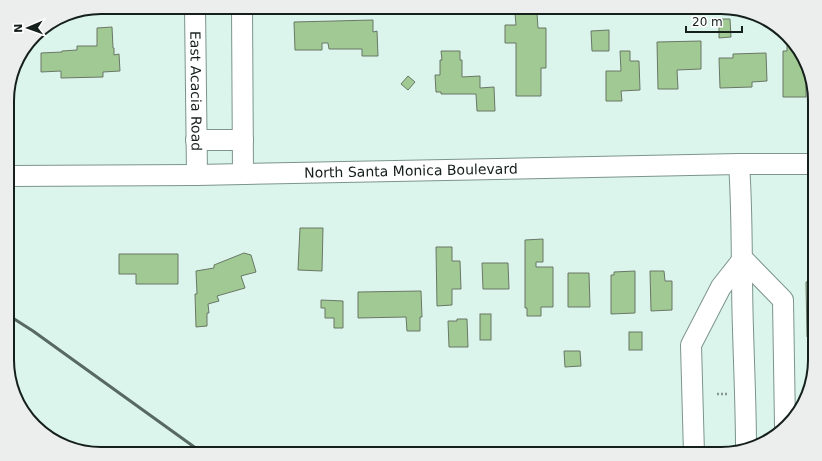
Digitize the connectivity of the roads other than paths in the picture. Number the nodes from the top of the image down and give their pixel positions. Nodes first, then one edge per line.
1 (195, 14) edge
2 (242, 14) edge
3 (196, 140) junction
4 (243, 140) junction
5 (739, 164) junction
6 (808, 164) edge
7 (243, 174) junction
8 (197, 175) junction
9 (14, 176) edge
10 (743, 259) junction
11 (784, 420) edge
12 (746, 443) edge
13 (694, 447) edge

1 - 3 street, East Acacia Road
2 - 4 street
3 - 4 street
3 - 8 street, East Acacia Road
4 - 7 street
5 - 6 street, North Santa Monica Boulevard
5 - 7 street, North Santa Monica Boulevard
5 - 10 street
7 - 8 street, North Santa Monica Boulevard
8 - 9 street, North Santa Monica Boulevard
10 - 11 street
10 - 12 street
10 - 13 street

